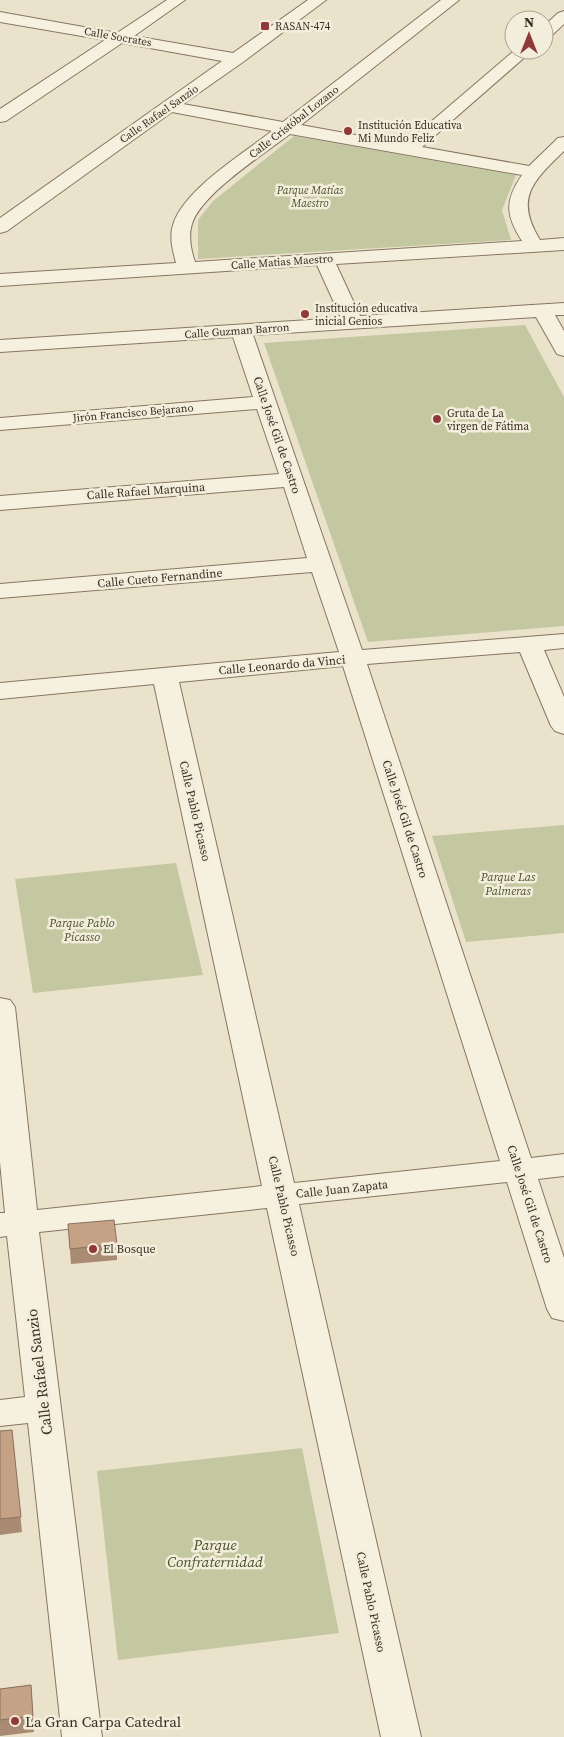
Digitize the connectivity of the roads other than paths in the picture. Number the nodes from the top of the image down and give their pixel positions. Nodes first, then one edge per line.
1 (177, 0) edge
2 (318, 0) edge
3 (451, 0) edge
4 (564, 16) edge
5 (4, 20) edge
6 (554, 25) edge
7 (120, 38) junction
8 (237, 59) junction
9 (513, 60) edge
10 (170, 107) junction
11 (0, 117) edge
12 (286, 128) junction
13 (564, 142) edge
14 (408, 150) junction
15 (532, 172) junction
16 (0, 202) edge
17 (28, 207) junction
18 (0, 227) edge
19 (564, 244) edge
20 (534, 246) junction
21 (324, 259) junction
22 (187, 268) junction
23 (0, 280) edge
24 (564, 309) edge
25 (543, 311) junction
26 (353, 323) junction
27 (241, 330) junction
28 (0, 346) edge
29 (564, 350) edge
30 (266, 402) junction
31 (0, 424) edge
32 (292, 480) junction
33 (0, 502) edge
34 (320, 564) junction
35 (0, 591) edge
36 (564, 641) edge
37 (529, 644) junction
38 (352, 658) junction
39 (165, 676) junction
40 (0, 691) edge
41 (564, 726) edge
42 (0, 1006) edge
43 (564, 1165) edge
44 (519, 1170) junction
45 (281, 1195) junction
46 (11, 1224) edge
47 (564, 1309) edge
48 (44, 1408) junction
49 (0, 1413) edge
50 (82, 1737) edge
51 (401, 1737) edge

1 - 7 street
2 - 8 street, Calle Rafael Sanzio
3 - 12 street, Calle Cristóbal Lozano
4 - 6 street
5 - 7 street, Calle Socrates
7 - 8 street, Calle Socrates
7 - 11 street
8 - 10 street, Calle Rafael Sanzio
9 - 14 street
10 - 12 street
10 - 17 street, Calle Rafael Sanzio
12 - 14 street
12 - 22 street, Calle Cristóbal Lozano
13 - 15 street
14 - 15 street
15 - 20 street
16 - 17 street
17 - 18 street, Calle Rafael Sanzio
19 - 20 street, Calle Matias Maestro
20 - 21 street, Calle Matias Maestro
21 - 22 street, Calle Matias Maestro
21 - 26 street
22 - 23 street, Calle Matias Maestro
24 - 25 street, Calle Guzman Barron
25 - 26 street, Calle Guzman Barron
25 - 29 street
26 - 27 street, Calle Guzman Barron
27 - 28 street, Calle Guzman Barron
27 - 30 street, Calle José Gil de Castro
30 - 31 street, Jirón Francisco Bejarano
30 - 32 street, Calle José Gil de Castro
32 - 33 street, Calle Rafael Marquina
32 - 34 street, Calle José Gil de Castro
34 - 35 street, Calle Cueto Fernandine
34 - 38 street, Calle José Gil de Castro
36 - 37 street, Calle Leonardo da Vinci
37 - 38 street, Calle Leonardo da Vinci
37 - 41 street
38 - 39 street, Calle Leonardo da Vinci
38 - 44 street, Calle José Gil de Castro
39 - 40 street, Calle Leonardo da Vinci
39 - 45 street, Calle Pablo Picasso
42 - 46 street, Calle Rafael Sanzio
43 - 44 street, Calle Juan Zapata
44 - 45 street, Calle Juan Zapata
44 - 47 street, Calle José Gil de Castro
45 - 46 street, Calle Juan Zapata
45 - 51 street, Calle Pablo Picasso
46 - 48 street, Calle Rafael Sanzio
48 - 49 street
48 - 50 street, Calle Rafael Sanzio

